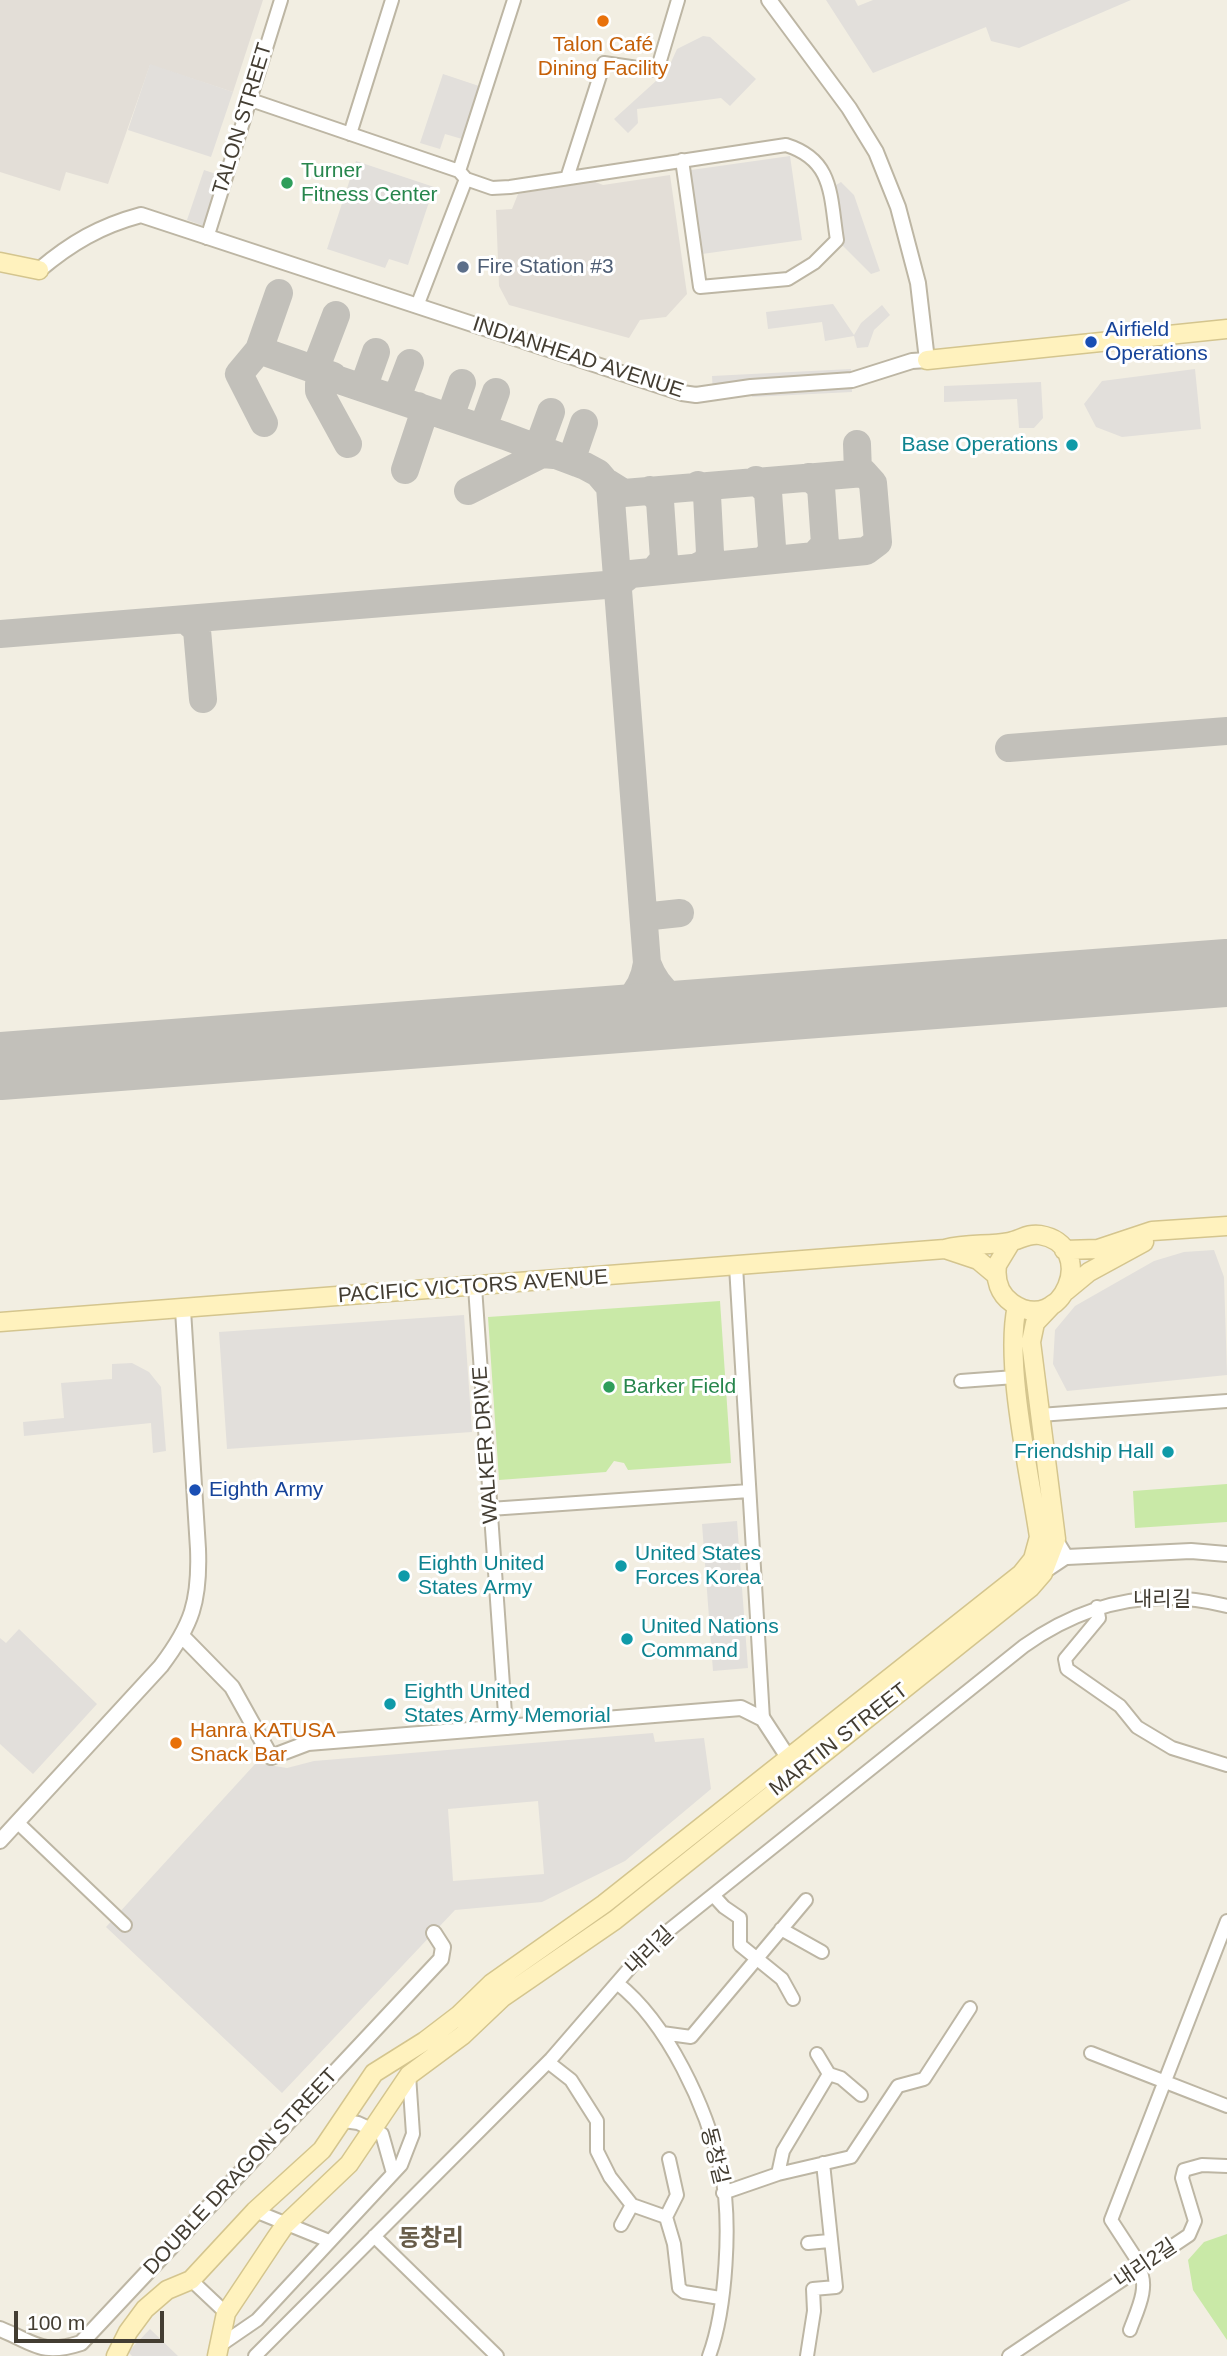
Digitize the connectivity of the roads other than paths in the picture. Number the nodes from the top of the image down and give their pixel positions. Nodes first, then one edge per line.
1 (281, 0) edge
2 (392, 0) edge
3 (514, 0) edge
4 (678, 0) edge
5 (769, 0) edge
6 (248, 100) junction
7 (350, 134) junction
8 (682, 160) junction
9 (462, 175) junction
10 (567, 178) junction
11 (207, 238) junction
12 (0, 262) edge
13 (39, 270) joint
14 (417, 306) junction
15 (1227, 329) edge
16 (928, 360) junction
17 (1227, 1226) edge
18 (1168, 1229) junction
19 (1011, 1242) junction
20 (945, 1249) junction
21 (1064, 1250) junction
22 (736, 1266) junction
23 (996, 1275) junction
24 (475, 1287) junction
25 (1066, 1291) junction
26 (1053, 1304) junction
27 (1017, 1306) junction
28 (183, 1310) junction
29 (0, 1321) edge
30 (1016, 1377) junction
31 (961, 1381) dead end
32 (1227, 1401) edge
33 (1040, 1415) junction
34 (749, 1491) junction
35 (490, 1509) junction
36 (1056, 1539) junction
37 (1227, 1554) edge
38 (1067, 1557) junction
39 (1043, 1573) junction
40 (1227, 1606) edge
41 (1097, 1607) junction
42 (183, 1637) junction
43 (763, 1719) junction
44 (506, 1728) junction
45 (793, 1765) junction
46 (1227, 1765) edge
47 (17, 1822) junction
48 (0, 1841) edge
49 (713, 1895) junction
50 (806, 1900) dead end
51 (1227, 1922) edge
52 (125, 1925) dead end
53 (782, 1929) junction
54 (434, 1933) dead end
55 (822, 1952) dead end
56 (758, 1958) junction
57 (617, 1983) junction
58 (793, 1999) dead end
59 (970, 2007) dead end
60 (662, 2033) junction
61 (1091, 2053) dead end
62 (817, 2054) dead end
63 (548, 2062) junction
64 (829, 2074) junction
65 (410, 2075) junction
66 (1165, 2081) junction
67 (861, 2095) dead end
68 (1227, 2106) edge
69 (344, 2121) junction
70 (373, 2129) junction
71 (669, 2159) dead end
72 (823, 2163) junction
73 (1227, 2166) edge
74 (393, 2173) junction
75 (778, 2174) junction
76 (723, 2193) junction
77 (632, 2205) junction
78 (255, 2211) junction
79 (666, 2217) junction
80 (285, 2225) junction
81 (621, 2225) dead end
82 (374, 2236) junction
83 (331, 2238) junction
84 (830, 2241) junction
85 (808, 2243) dead end
86 (1140, 2267) junction
87 (191, 2280) junction
88 (720, 2298) junction
89 (226, 2313) junction
90 (0, 2329) edge
91 (1130, 2330) dead end
92 (220, 2350) edge
93 (116, 2356) edge
94 (255, 2356) edge
95 (497, 2356) edge
96 (709, 2356) edge
97 (807, 2356) edge
98 (1009, 2356) edge

1 - 6 street, TALON STREET
2 - 7 street
3 - 9 street
4 - 10 street
5 - 16 street
6 - 7 street
6 - 11 street, TALON STREET
7 - 9 street
8 - 8 street
8 - 10 street
9 - 10 street
9 - 14 street
11 - 13 street, INDIANHEAD AVENUE
11 - 14 street, INDIANHEAD AVENUE
12 - 13 main road, INDIANHEAD AVENUE
14 - 16 street, INDIANHEAD AVENUE
15 - 16 main road, INDIANHEAD AVENUE
17 - 18 main road
18 - 21 main road
18 - 25 main road
19 - 20 main road, PACIFIC VICTORS AVENUE
19 - 21 main road
19 - 23 main road
20 - 22 main road, PACIFIC VICTORS AVENUE
20 - 23 main road
21 - 25 main road
22 - 24 main road, PACIFIC VICTORS AVENUE
22 - 34 street
23 - 27 main road
24 - 28 main road, PACIFIC VICTORS AVENUE
24 - 35 street, WALKER DRIVE
25 - 26 main road
26 - 27 main road
26 - 33 main road, MARTIN STREET
27 - 30 main road, MARTIN STREET
28 - 29 main road, PACIFIC VICTORS AVENUE
28 - 42 street
30 - 31 street
30 - 45 main road, MARTIN STREET
32 - 33 street
33 - 36 main road, MARTIN STREET
34 - 35 street
34 - 43 street
35 - 44 street, WALKER DRIVE
36 - 38 street
36 - 39 main road, MARTIN STREET
37 - 38 street
38 - 39 street
39 - 45 main road, MARTIN STREET
40 - 41 street, 내리길
41 - 46 street
41 - 49 street, 내리길
42 - 44 street
42 - 47 street
43 - 44 street
43 - 45 street
45 - 65 main road, MARTIN STREET
45 - 69 main road, MARTIN STREET
47 - 48 street
47 - 52 street
49 - 56 street
49 - 57 street, 내리길
50 - 53 street
51 - 66 street
53 - 55 street
53 - 56 street
54 - 90 street, DOUBLE DRAGON STREET
56 - 58 street
56 - 60 street
57 - 60 street, 동창길
57 - 63 street, 내리길
59 - 72 street
60 - 76 street, 동창길
61 - 66 street
62 - 64 street
63 - 77 street
63 - 82 street, 내리길
64 - 67 street
64 - 75 street
65 - 70 main road, MARTIN STREET
65 - 74 street
66 - 68 street
66 - 86 street
69 - 70 street
69 - 78 main road, MARTIN STREET
70 - 74 street
70 - 80 main road, MARTIN STREET
71 - 79 street
72 - 75 street
72 - 84 street
73 - 86 street, 내리2길
74 - 83 street
75 - 76 street
76 - 88 street, 동창길
77 - 79 street
77 - 81 street
78 - 80 street
78 - 87 main road, MARTIN STREET
79 - 88 street
80 - 83 street
80 - 89 main road, MARTIN STREET
82 - 94 street, 내리길
82 - 95 street
83 - 92 street
84 - 85 street
84 - 97 street
86 - 91 street
86 - 98 street, 내리2길
87 - 89 street
87 - 93 main road, MARTIN STREET
88 - 96 street, 동창길
89 - 92 main road

